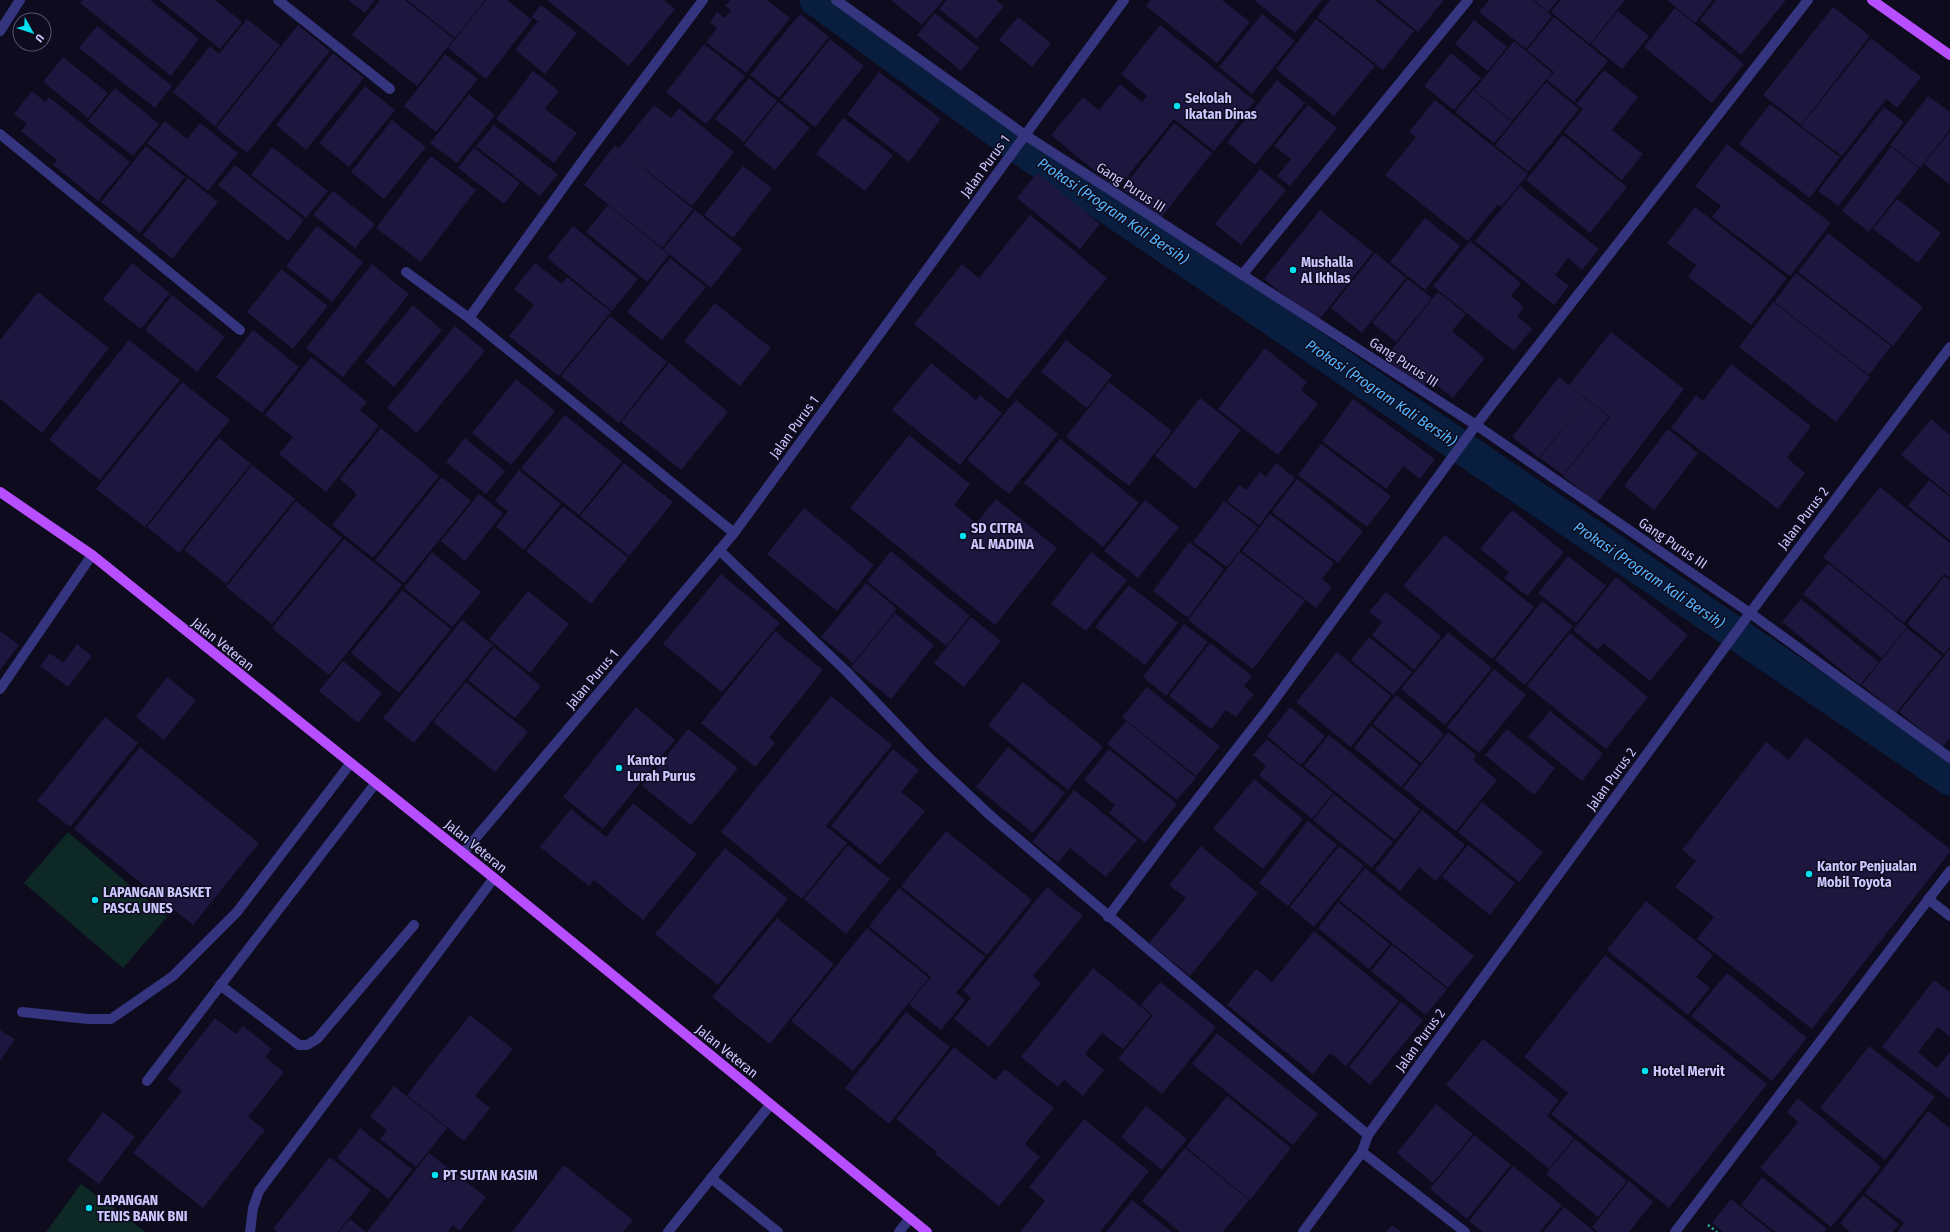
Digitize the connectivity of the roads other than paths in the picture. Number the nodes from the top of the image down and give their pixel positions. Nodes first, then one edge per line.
1 (20, 0) edge
2 (278, 0) edge
3 (703, 0) edge
4 (836, 0) edge
5 (1124, 0) edge
6 (1468, 0) edge
7 (1808, 0) edge
8 (1872, 0) edge
9 (0, 31) edge
10 (1950, 55) edge
11 (390, 89) dead end
12 (0, 134) edge
13 (1023, 138) junction
14 (406, 272) dead end
15 (1242, 275) junction
16 (470, 318) junction
17 (240, 330) dead end
18 (1950, 347) edge
19 (1476, 425) junction
20 (0, 492) edge
21 (734, 533) junction
22 (719, 550) junction
23 (92, 556) junction
24 (1747, 616) junction
25 (0, 690) edge
26 (1950, 758) edge
27 (350, 764) junction
28 (375, 784) junction
29 (463, 853) junction
30 (1950, 871) edge
31 (494, 878) junction
32 (1928, 899) junction
33 (1950, 916) edge
34 (1108, 917) junction
35 (414, 925) dead end
36 (220, 985) junction
37 (22, 1012) dead end
38 (147, 1081) dead end
39 (770, 1105) junction
40 (1368, 1135) junction
41 (1362, 1152) junction
42 (711, 1178) junction
43 (910, 1218) junction
44 (250, 1232) edge
45 (668, 1232) edge
46 (778, 1232) edge
47 (900, 1232) edge
48 (927, 1232) edge
49 (1303, 1232) edge
50 (1466, 1232) edge
51 (1675, 1232) edge

1 - 9 street
2 - 11 street
3 - 16 street
4 - 13 street, Gang Purus III
5 - 13 street, Jalan Purus 1
6 - 15 street
7 - 19 street
8 - 10 main road
12 - 17 street
13 - 15 street, Gang Purus III
13 - 21 street, Jalan Purus 1
14 - 16 street
15 - 19 street, Gang Purus III
16 - 21 street
18 - 24 street, Jalan Purus 2
19 - 24 street, Gang Purus III
19 - 34 street
20 - 23 main road, Jalan Veteran
21 - 22 street, Jalan Purus 1
22 - 29 street, Jalan Purus 1
22 - 34 street
23 - 25 street
23 - 27 main road, Jalan Veteran
24 - 26 street, Gang Purus III
24 - 40 street, Jalan Purus 2
27 - 28 main road, Jalan Veteran
27 - 37 street
28 - 29 main road, Jalan Veteran
28 - 36 street
29 - 31 main road, Jalan Veteran
30 - 32 street
31 - 39 main road, Jalan Veteran
31 - 44 street
32 - 33 street
32 - 51 street
34 - 40 street
35 - 36 street
36 - 38 street
39 - 42 street
39 - 43 main road, Jalan Veteran
40 - 41 street, Jalan Purus 2
41 - 49 street, Jalan Purus 2
41 - 50 street
42 - 45 street
42 - 46 street
43 - 47 street
43 - 48 main road, Jalan Veteran

